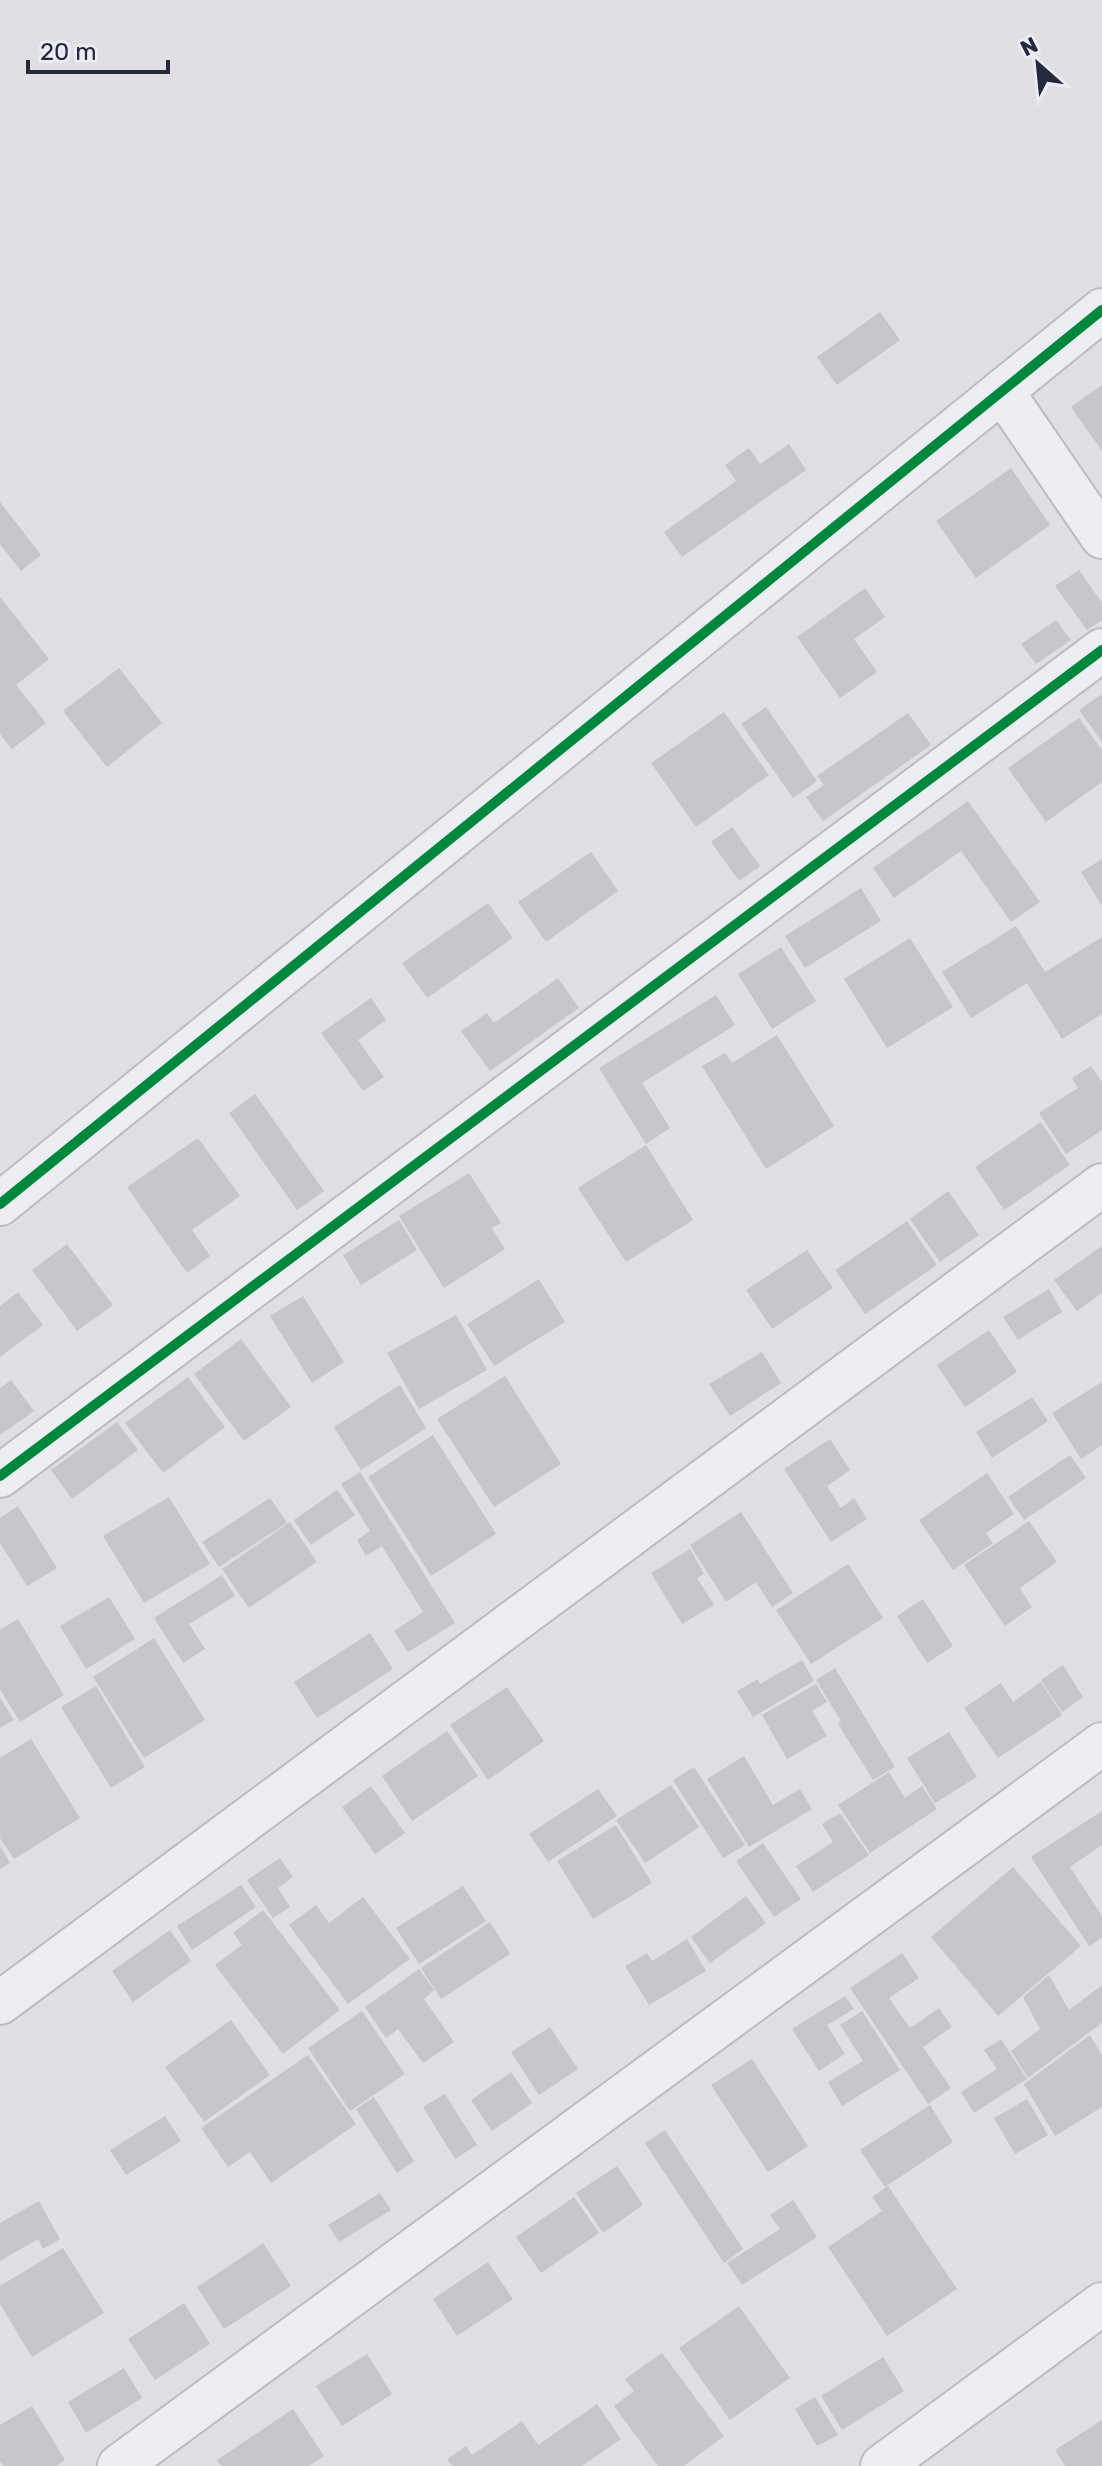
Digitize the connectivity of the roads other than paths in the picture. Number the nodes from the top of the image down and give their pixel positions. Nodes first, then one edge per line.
1 (1102, 310) edge
2 (1002, 391) junction
3 (1102, 537) edge
4 (1102, 650) edge
5 (1102, 1185) edge
6 (0, 1204) edge
7 (0, 1476) edge
8 (1102, 1744) edge
9 (0, 2003) edge
10 (1102, 2304) edge
11 (119, 2466) edge
12 (882, 2466) edge

1 - 2 street
2 - 3 street
2 - 6 street
4 - 7 street
5 - 9 street
8 - 11 street
10 - 12 street

